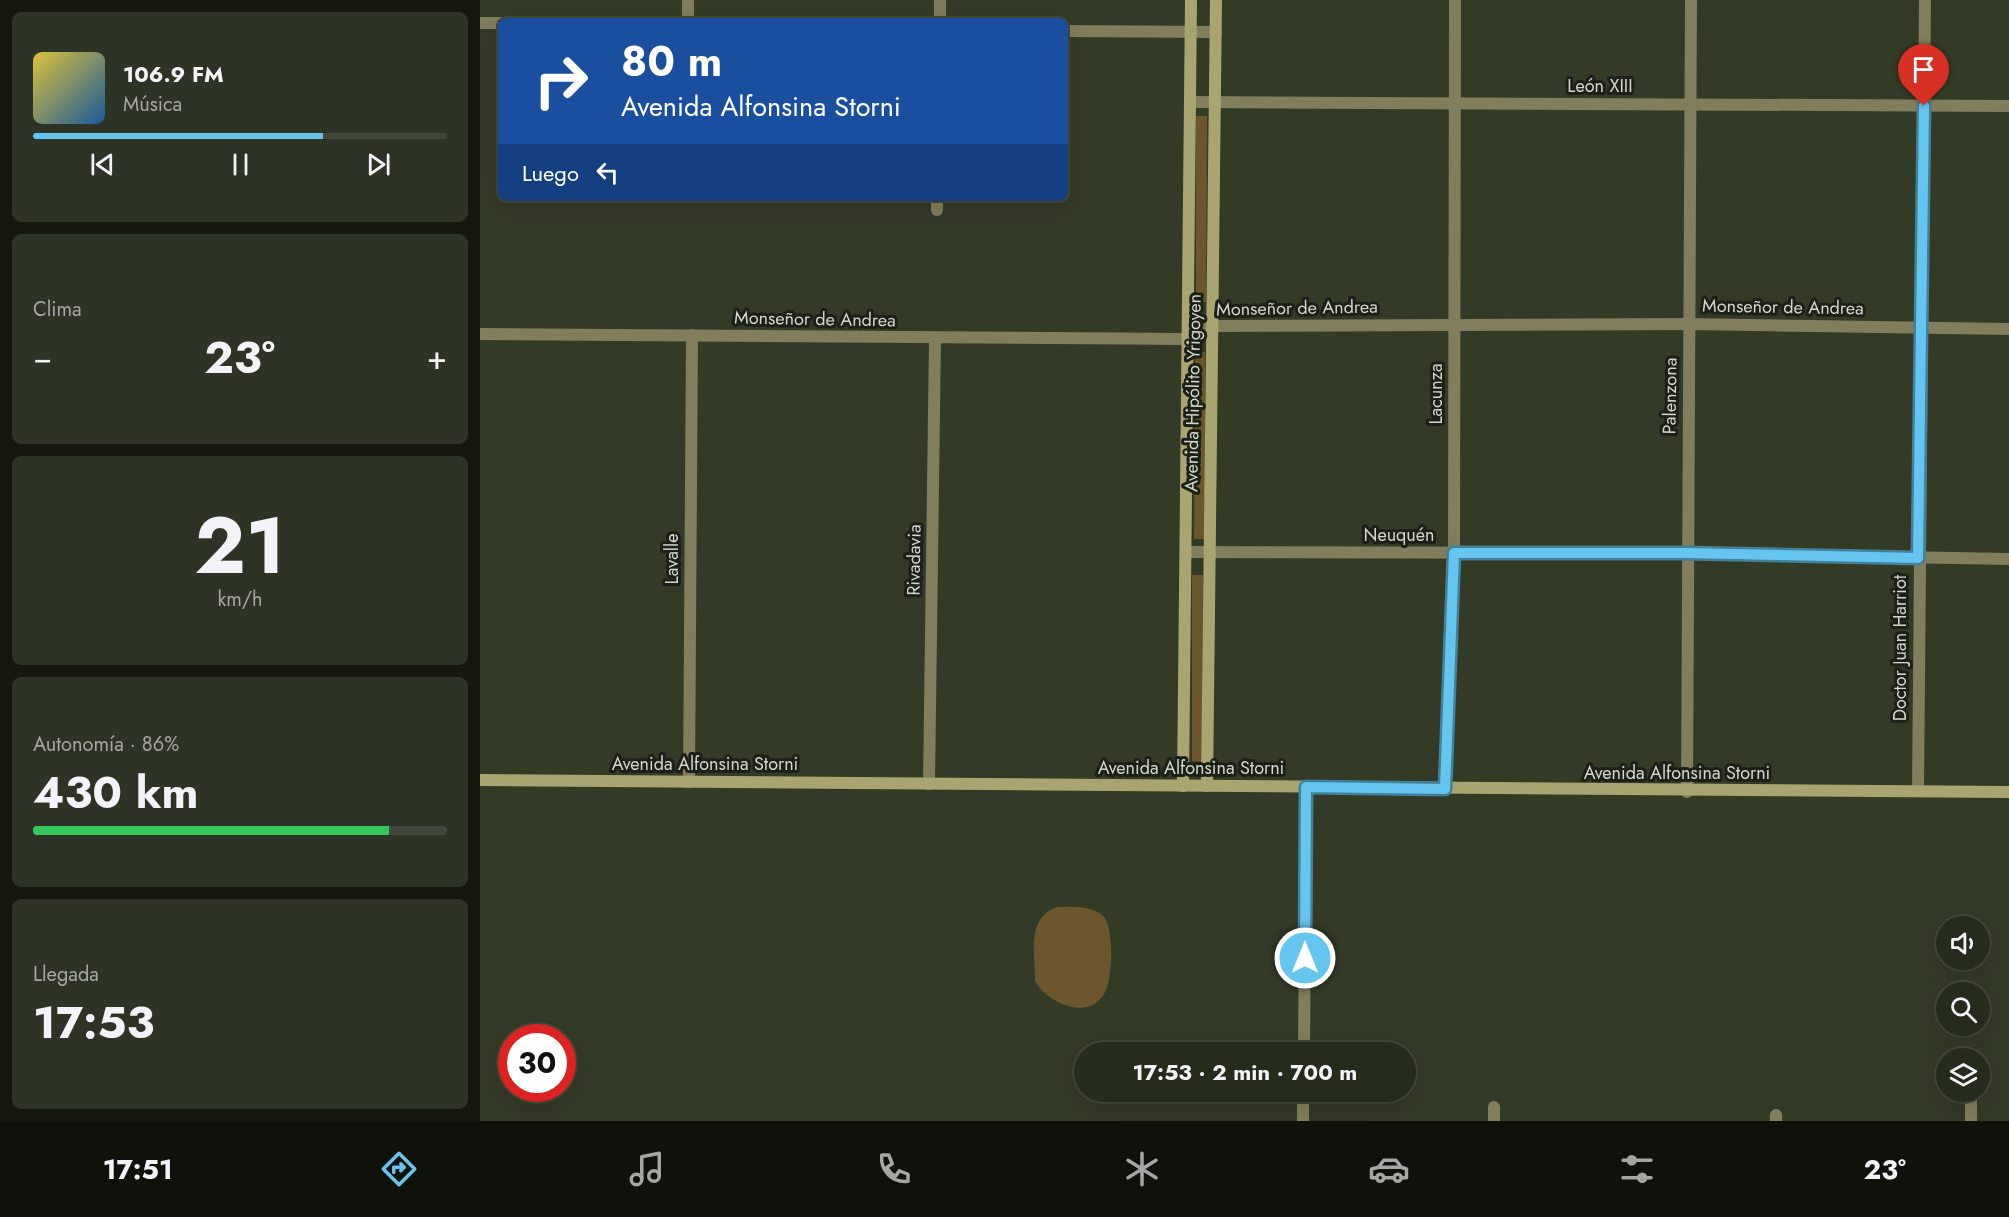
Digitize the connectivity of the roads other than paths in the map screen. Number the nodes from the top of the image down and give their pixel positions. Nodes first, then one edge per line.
1 (688, 0) edge
2 (940, 0) edge
3 (1191, 0) edge
4 (1216, 0) edge
5 (1455, 0) edge
6 (1691, 0) edge
7 (1925, 0) edge
8 (688, 18) edge
9 (940, 18) edge
10 (480, 23) edge
11 (498, 23) edge
12 (1068, 31) edge
13 (1191, 32) junction
14 (1215, 32) junction
15 (1190, 102) junction
16 (1215, 103) junction
17 (1455, 104) junction
18 (1691, 104) junction
19 (1924, 106) junction
20 (2009, 106) edge
21 (1454, 324) junction
22 (1689, 324) junction
23 (1212, 326) junction
24 (1922, 327) junction
25 (2009, 329) edge
26 (480, 334) edge
27 (692, 335) junction
28 (935, 338) junction
29 (1187, 339) junction
30 (1186, 552) junction
31 (1210, 552) junction
32 (1454, 553) junction
33 (1686, 553) junction
34 (1918, 558) junction
35 (2009, 559) edge
36 (480, 780) edge
37 (689, 782) junction
38 (929, 784) junction
39 (1183, 786) junction
40 (1207, 786) junction
41 (1306, 787) junction
42 (1445, 789) junction
43 (1918, 791) junction
44 (1687, 792) junction
45 (2009, 792) edge
46 (1304, 1042) edge
47 (1304, 1102) edge
48 (1971, 1102) edge
49 (1494, 1107) dead end
50 (1303, 1121) edge
51 (1494, 1121) edge
52 (1971, 1121) edge

1 - 8 street
2 - 9 street
3 - 13 main road, Avenida Hipólito Yrigoyen
4 - 14 main road, Avenida Hipólito Yrigoyen
5 - 17 street, Lacunza
6 - 18 street, Palenzona
7 - 19 street, Doctor Juan Harriot
10 - 11 street
12 - 13 street
13 - 14 street
13 - 15 main road, Avenida Hipólito Yrigoyen
14 - 16 main road, Avenida Hipólito Yrigoyen
15 - 16 street, León XIII
15 - 29 main road, Avenida Hipólito Yrigoyen
16 - 17 street, León XIII
16 - 23 main road, Avenida Hipólito Yrigoyen
17 - 18 street, León XIII
17 - 21 street, Lacunza
18 - 19 street, León XIII
18 - 22 street, Palenzona
19 - 20 street, León XIII
19 - 24 street, Doctor Juan Harriot
21 - 22 street, Monseñor de Andrea
21 - 23 street, Monseñor de Andrea
21 - 32 street, Lacunza
22 - 24 street, Monseñor de Andrea
22 - 33 street, Palenzona
23 - 29 street, Monseñor de Andrea
23 - 31 main road, Avenida Hipólito Yrigoyen
24 - 25 street, Monseñor de Andrea
24 - 34 street, Doctor Juan Harriot
26 - 27 street, Monseñor de Andrea
27 - 28 street, Monseñor de Andrea
27 - 37 street, Lavalle
28 - 29 street, Monseñor de Andrea
28 - 38 street, Rivadavia
29 - 30 main road, Avenida Hipólito Yrigoyen
30 - 31 street, Neuquén
30 - 39 main road, Avenida Hipólito Yrigoyen
31 - 32 street, Neuquén
31 - 40 main road, Avenida Hipólito Yrigoyen
32 - 33 street, Neuquén
32 - 42 street, Lacunza
33 - 34 street, Neuquén
33 - 44 street, Palenzona
34 - 35 street, Neuquén
34 - 43 street, Doctor Juan Harriot
36 - 37 main road, Avenida Alfonsina Storni
37 - 38 main road, Avenida Alfonsina Storni
38 - 39 main road, Avenida Alfonsina Storni
39 - 40 main road, Avenida Alfonsina Storni
40 - 41 main road, Avenida Alfonsina Storni
41 - 42 main road, Avenida Alfonsina Storni
41 - 46 street
42 - 44 main road, Avenida Alfonsina Storni
43 - 44 main road, Avenida Alfonsina Storni
43 - 45 main road, Avenida Alfonsina Storni
47 - 50 street
48 - 52 street
49 - 51 street

